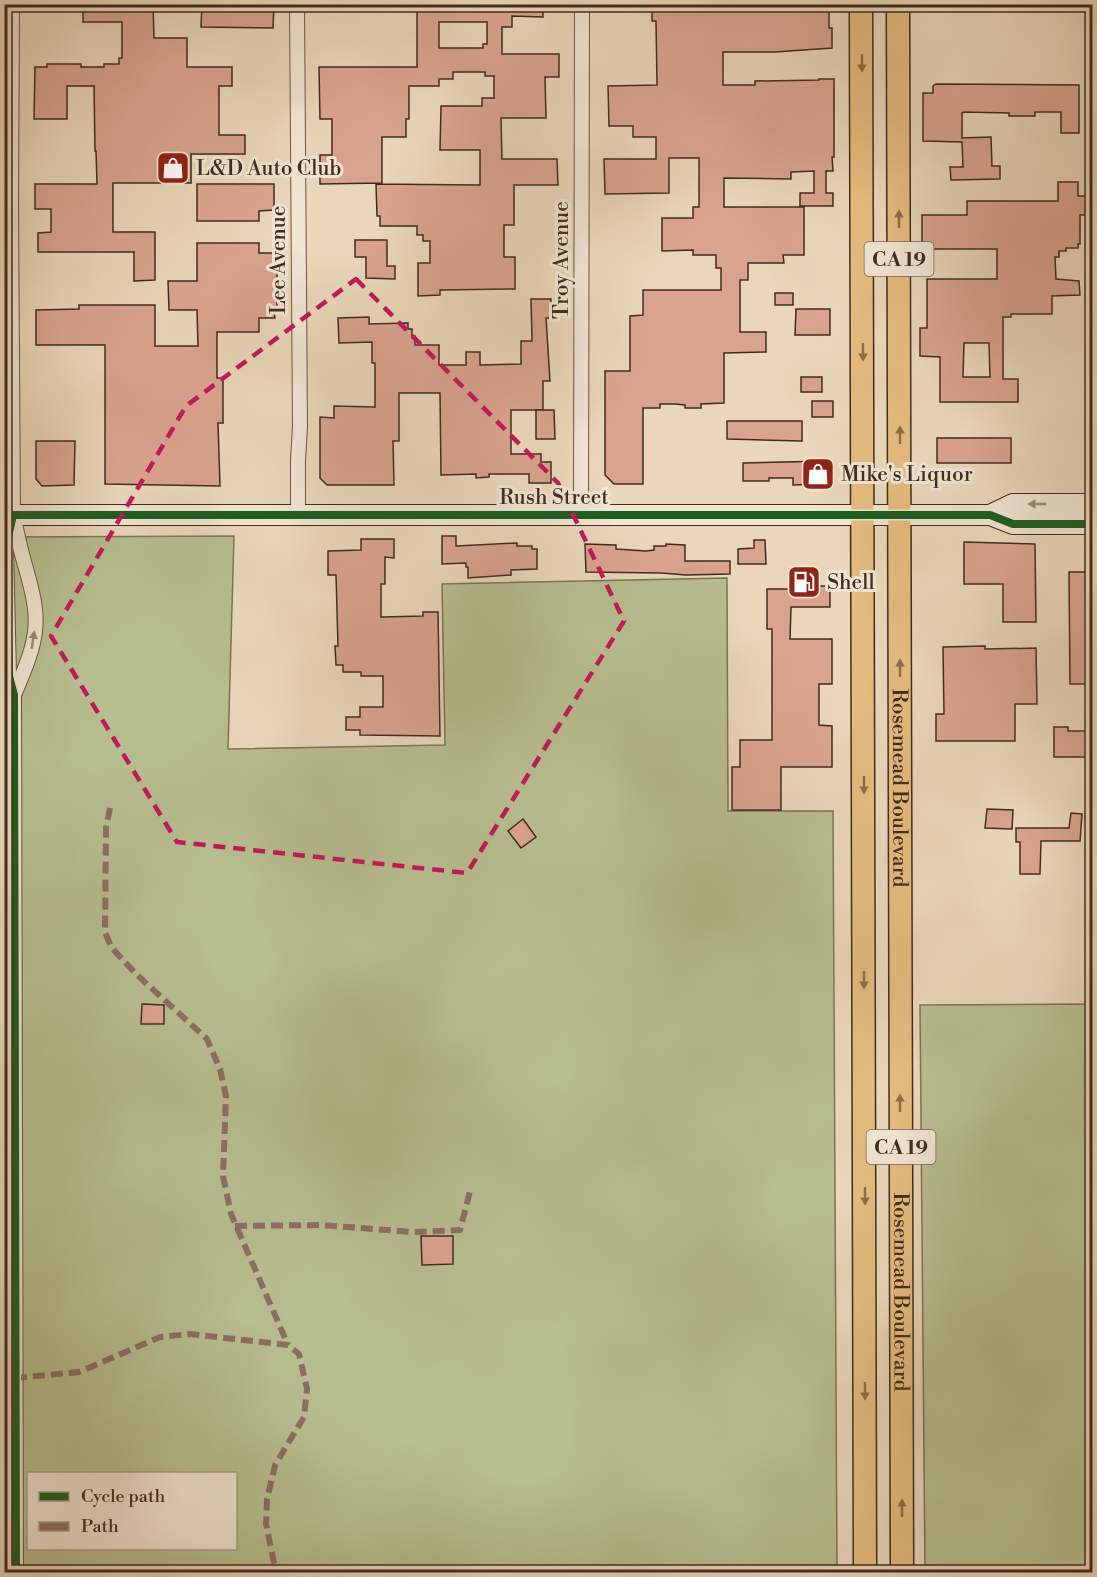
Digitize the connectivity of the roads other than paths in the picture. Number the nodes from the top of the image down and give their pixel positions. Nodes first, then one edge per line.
1 (12, 4) edge
2 (297, 4) edge
3 (582, 4) edge
4 (861, 4) edge
5 (898, 4) edge
6 (1092, 504) edge
7 (863, 514) junction
8 (900, 514) junction
9 (14, 515) junction
10 (298, 515) junction
11 (581, 515) junction
12 (990, 515) junction
13 (1092, 524) edge
14 (14, 695) junction
15 (866, 1570) edge
16 (902, 1570) edge
17 (16, 1572) edge

1 - 9 street
2 - 10 street, Lee Avenue
3 - 11 street, Troy Avenue
4 -> 7 main road, Rosemead Boulevard / CA 19
8 -> 5 main road, Rosemead Boulevard / CA 19
6 -> 12 street, Rush Street
7 - 8 street, Rush Street
7 - 11 street, Rush Street
7 -> 15 main road, Rosemead Boulevard / CA 19
8 - 12 street, Rush Street
16 -> 8 main road, Rosemead Boulevard / CA 19
9 - 10 street, Rush Street
9 - 14 street
14 -> 9 street
10 - 11 street, Rush Street
12 - 13 street, Rush Street
14 - 17 street
15 - 16 main road

